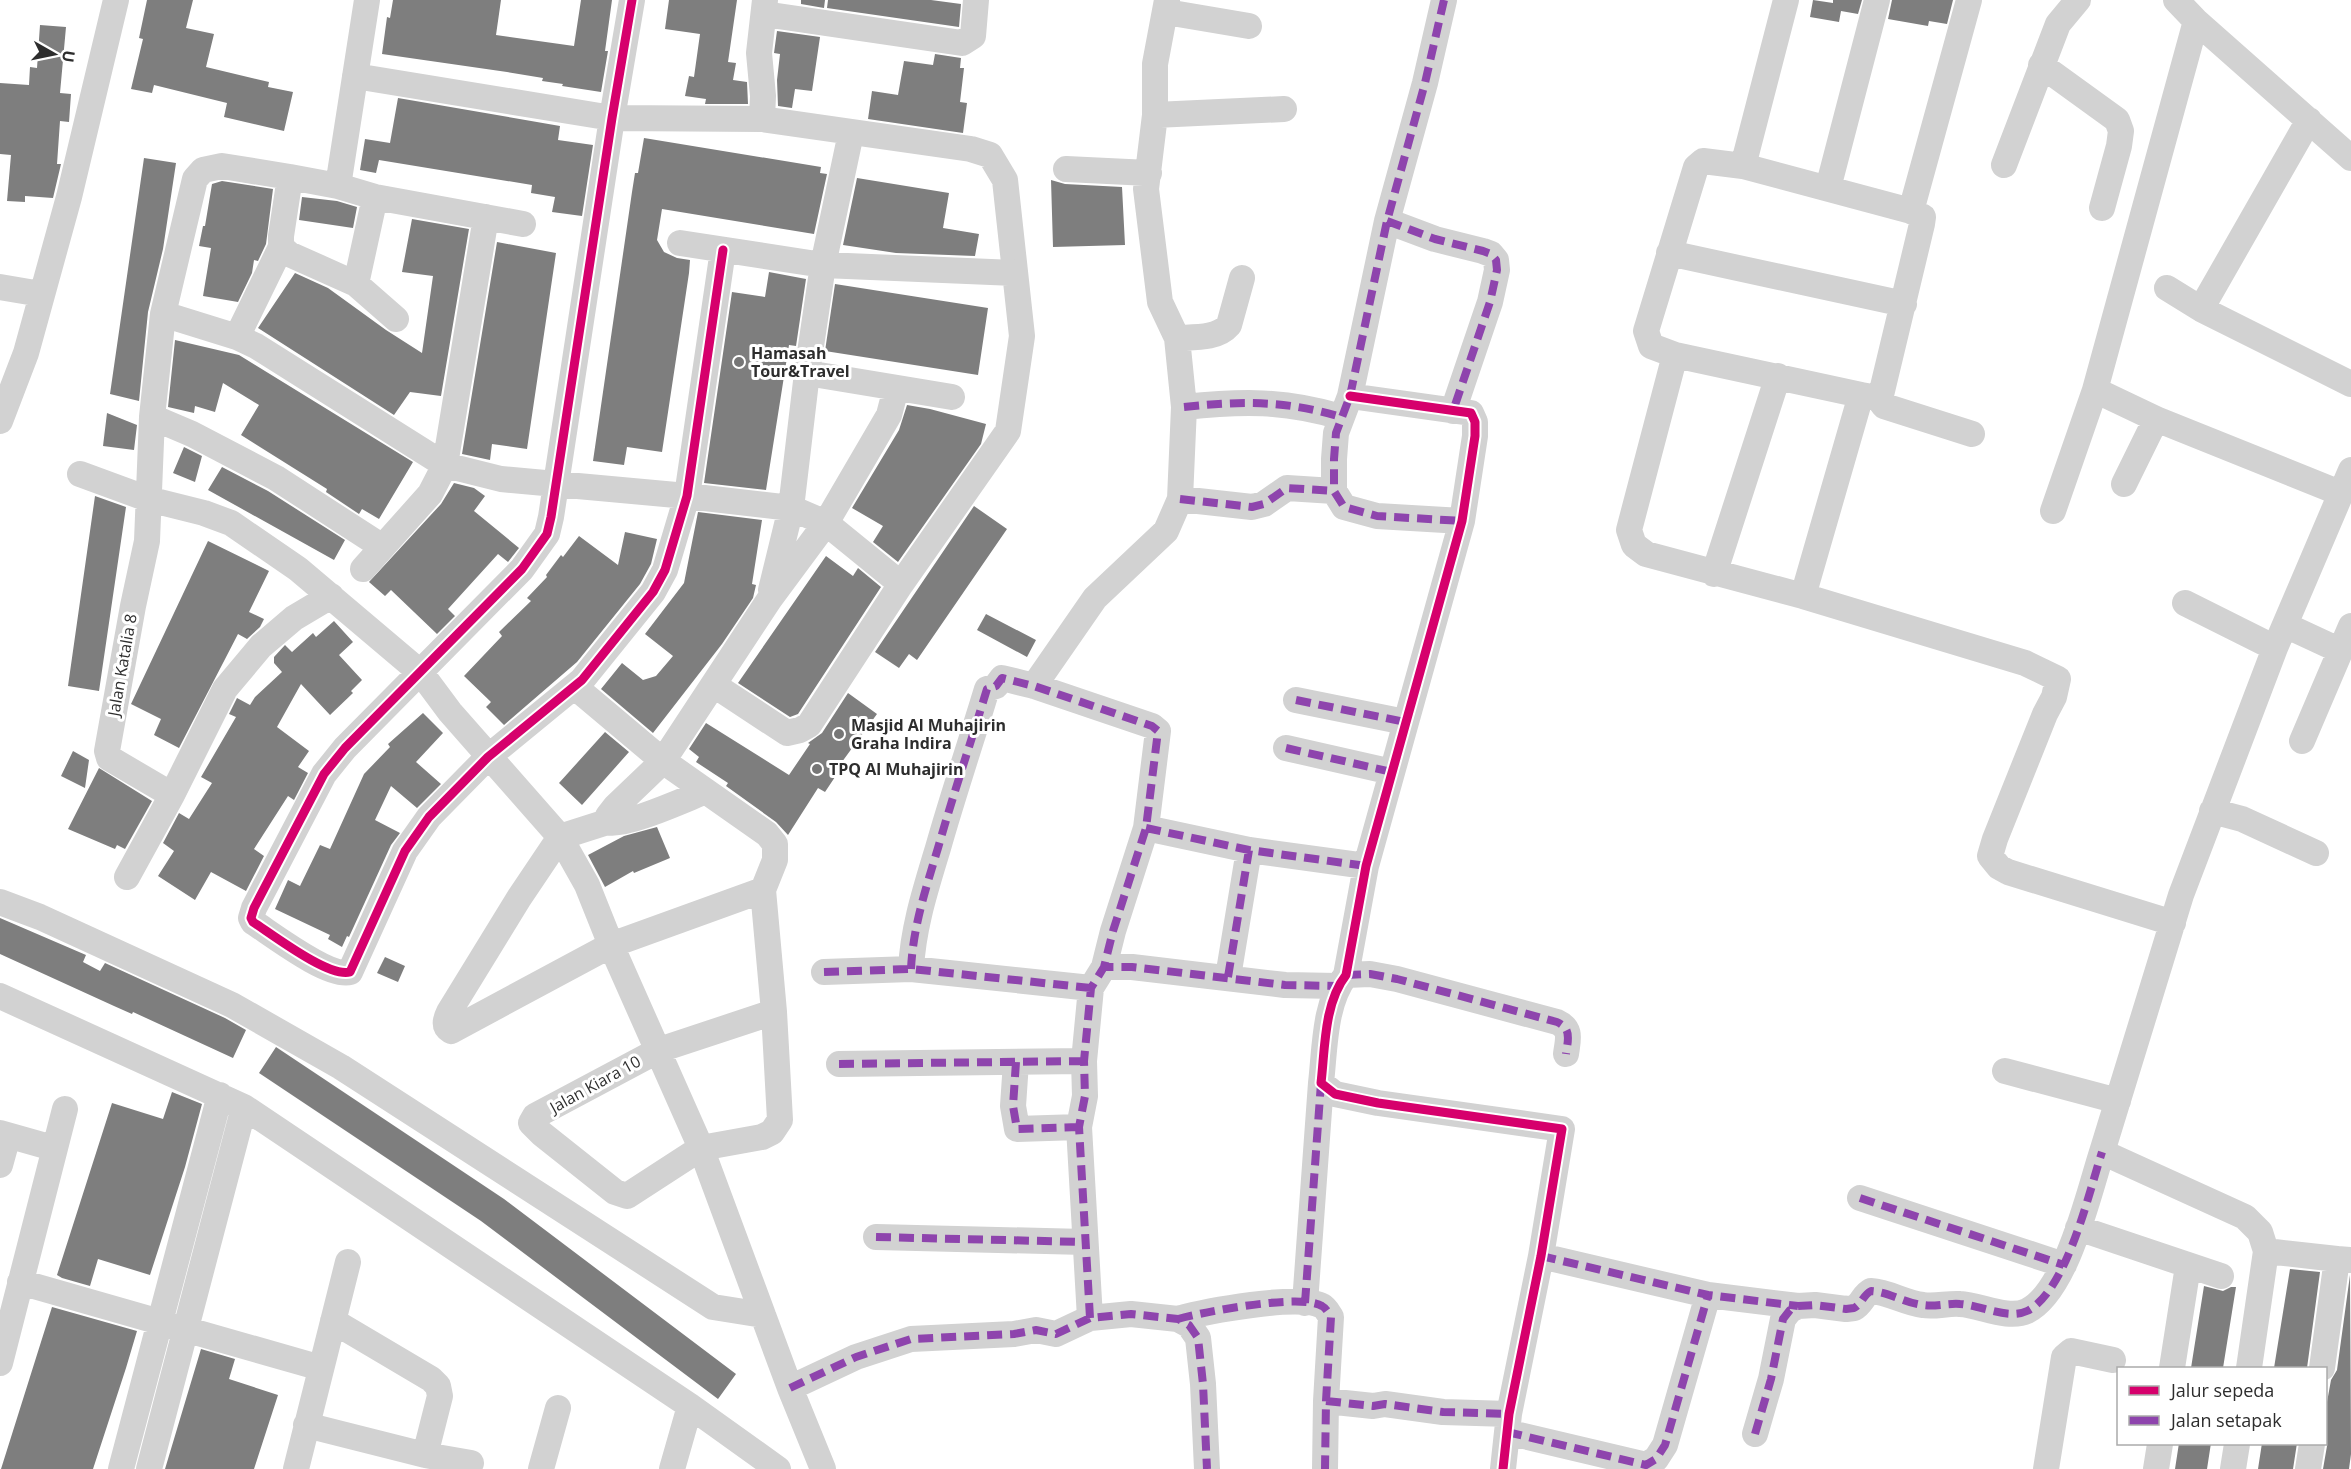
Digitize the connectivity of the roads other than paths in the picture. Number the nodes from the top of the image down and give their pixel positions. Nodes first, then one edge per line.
1 (116, 0) edge
2 (367, 0) edge
3 (633, 0) edge
4 (975, 0) edge
5 (1444, 0) edge
6 (1786, 0) edge
7 (1877, 0) edge
8 (1969, 0) edge
9 (2078, 0) edge
10 (2176, 0) edge
11 (1166, 6) edge
12 (764, 7) edge
13 (2196, 21) junction
14 (1249, 26) dead end
15 (2041, 65) junction
16 (355, 76) junction
17 (1284, 109) dead end
18 (1155, 115) junction
19 (612, 118) junction
20 (762, 119) junction
21 (2309, 120) junction
22 (851, 133) junction
23 (2351, 158) edge
24 (2004, 165) dead end
25 (1743, 166) junction
26 (1066, 169) dead end
27 (1149, 173) junction
28 (290, 177) junction
29 (338, 186) junction
30 (1828, 188) junction
31 (375, 197) junction
32 (2102, 208) dead end
33 (1911, 211) junction
34 (486, 217) junction
35 (1387, 221) junction
36 (523, 224) dead end
37 (680, 243) dead end
38 (281, 247) junction
39 (723, 250) junction
40 (1669, 254) junction
41 (823, 265) junction
42 (1015, 273) junction
43 (1242, 278) dead end
44 (356, 284) junction
45 (0, 287) edge
46 (2167, 288) dead end
47 (41, 294) junction
48 (1904, 304) junction
49 (2201, 309) junction
50 (163, 314) junction
51 (396, 319) dead end
52 (237, 336) junction
53 (1177, 339) junction
54 (1675, 355) junction
55 (807, 374) junction
56 (1778, 376) junction
57 (2351, 384) edge
58 (896, 388) junction
59 (2095, 390) junction
60 (1869, 396) junction
61 (952, 397) dead end
62 (1184, 407) junction
63 (1346, 407) junction
64 (1453, 411) junction
65 (152, 417) junction
66 (2156, 419) junction
67 (0, 421) edge
68 (1972, 434) dead end
69 (445, 465) junction
70 (2351, 470) edge
71 (80, 474) dead end
72 (2124, 484) dead end
73 (555, 486) junction
74 (1334, 491) junction
75 (2340, 493) junction
76 (687, 496) junction
77 (148, 499) junction
78 (1180, 500) junction
79 (790, 508) junction
80 (2053, 511) dead end
81 (1462, 521) junction
82 (826, 523) junction
83 (381, 546) junction
84 (363, 569) dead end
85 (1714, 574) junction
86 (901, 584) junction
87 (331, 596) junction
88 (1803, 596) junction
89 (769, 600) junction
90 (2185, 603) dead end
91 (2351, 626) edge
92 (2280, 637) junction
93 (2340, 651) junction
94 (421, 673) junction
95 (714, 685) junction
96 (1034, 686) junction
97 (575, 687) junction
98 (1296, 700) dead end
99 (1406, 722) junction
100 (2302, 741) dead end
101 (1286, 748) dead end
102 (488, 757) junction
103 (663, 761) junction
104 (1392, 772) junction
105 (704, 792) junction
106 (172, 795) junction
107 (2212, 811) junction
108 (607, 822) junction
109 (1146, 828) junction
110 (560, 837) junction
111 (1249, 850) junction
112 (2316, 853) dead end
113 (1366, 866) junction
114 (127, 877) dead end
115 (763, 890) junction
116 (0, 902) edge
117 (2173, 923) junction
118 (611, 945) junction
119 (911, 969) junction
120 (824, 972) dead end
121 (1228, 977) junction
122 (1097, 978) junction
123 (1342, 981) junction
124 (0, 996) edge
125 (774, 1012) junction
126 (659, 1050) junction
127 (1566, 1054) dead end
128 (1084, 1061) junction
129 (1016, 1062) junction
130 (839, 1064) dead end
131 (2005, 1071) dead end
132 (1321, 1083) junction
133 (220, 1095) junction
134 (2118, 1101) junction
135 (244, 1107) junction
136 (65, 1109) dead end
137 (1079, 1127) junction
138 (4, 1135) edge
139 (53, 1148) junction
140 (701, 1148) junction
141 (2102, 1152) junction
142 (0, 1165) edge
143 (1860, 1198) dead end
144 (2078, 1228) junction
145 (876, 1237) dead end
146 (1085, 1242) junction
147 (2266, 1251) junction
148 (1541, 1256) junction
149 (2344, 1260) edge
150 (348, 1262) dead end
151 (2064, 1265) junction
152 (2188, 1266) junction
153 (2221, 1276) dead end
154 (20, 1282) junction
155 (1708, 1295) junction
156 (1305, 1303) junction
157 (1798, 1306) junction
158 (764, 1315) junction
159 (1090, 1318) junction
160 (1178, 1318) junction
161 (333, 1321) junction
162 (158, 1323) junction
163 (185, 1329) junction
164 (1, 1358) edge
165 (2113, 1360) dead end
166 (2172, 1367) edge
167 (2249, 1367) edge
168 (2322, 1367) edge
169 (321, 1368) junction
170 (790, 1388) junction
171 (1326, 1401) junction
172 (690, 1406) junction
173 (558, 1408) dead end
174 (1508, 1423) junction
175 (306, 1425) junction
176 (1755, 1434) dead end
177 (2160, 1445) edge
178 (2237, 1445) edge
179 (2312, 1445) edge
180 (425, 1455) junction
181 (471, 1463) dead end
182 (121, 1469) edge
183 (148, 1469) edge
184 (296, 1469) edge
185 (541, 1469) edge
186 (672, 1469) edge
187 (778, 1469) edge
188 (823, 1469) edge
189 (1207, 1469) edge
190 (1325, 1469) edge
191 (1503, 1469) edge
192 (2044, 1469) edge
193 (2156, 1469) edge
194 (2233, 1469) edge
195 (2308, 1469) edge

1 - 47 street
2 - 16 street
3 - 19 street
4 - 12 street
5 - 35 street
6 - 25 street
7 - 30 street
8 - 33 street
9 - 15 street
10 - 13 street
11 - 14 street
11 - 18 street
12 - 20 street
13 - 21 street
13 - 59 street
15 - 24 street
15 - 32 street
16 - 19 street
16 - 29 street
17 - 18 street
18 - 27 street
19 - 20 street
19 - 73 street
20 - 22 street
21 - 23 street
21 - 49 street
22 - 41 street
22 - 42 street
25 - 30 street
25 - 40 street
26 - 27 street
27 - 53 street
28 - 29 street
28 - 38 street
28 - 50 street, Jalan Katalia 8
29 - 31 street
30 - 33 street
31 - 34 street
31 - 44 street
33 - 48 street
34 - 36 street
34 - 69 street
35 - 63 street
35 - 64 street
37 - 39 street
38 - 44 street
38 - 52 street
39 - 41 street
39 - 76 street
40 - 48 street
40 - 54 street
41 - 42 street
41 - 55 street
42 - 86 street
43 - 53 street
44 - 51 street
45 - 47 street
46 - 49 street
47 - 67 street
48 - 60 street
49 - 57 street
50 - 52 street
50 - 65 street, Jalan Katalia 8
52 - 69 street
53 - 62 street
54 - 56 street
54 - 85 street
55 - 58 street
55 - 79 street
56 - 60 street
56 - 85 street
58 - 61 street
58 - 82 street
59 - 66 street
59 - 80 street
60 - 68 street
60 - 88 street
62 - 63 street
62 - 78 street
63 - 64 street
63 - 74 street
64 - 81 street
65 - 77 street, Jalan Katalia 8
65 - 83 street
66 - 72 street
66 - 75 street
69 - 73 street
69 - 83 street
70 - 75 street
71 - 77 street
73 - 76 street
73 - 94 street
74 - 78 street
74 - 81 street
75 - 92 street
76 - 79 street
76 - 97 street
77 - 87 street
77 - 106 street, Jalan Katalia 8
78 - 96 street
79 - 82 street
79 - 89 street
81 - 99 street
82 - 86 street
82 - 89 street
83 - 84 street
85 - 88 street
86 - 95 street
87 - 94 street
87 - 106 street
88 - 117 street
89 - 95 street
90 - 92 street
91 - 93 street
92 - 93 street
92 - 107 street
93 - 100 street
94 - 102 street
94 - 102 street
95 - 103 street
96 - 109 street
96 - 119 street
97 - 102 street
97 - 103 street, Jalan Kiara 10
98 - 99 street
99 - 104 street
101 - 104 street
102 - 110 street
103 - 105 street, Jalan Kiara 10
103 - 108 street
104 - 113 street
105 - 108 street
105 - 115 street, Jalan Kiara 10
106 - 114 street
107 - 112 street
107 - 117 street
108 - 110 street
109 - 111 street
109 - 122 street
110 - 118 street
110 - 118 street
111 - 113 street
111 - 121 street
113 - 123 street
115 - 118 street
115 - 125 street, Jalan Kiara 10
116 - 158 street
117 - 134 street
118 - 126 street
119 - 120 street
119 - 122 street
121 - 122 street
121 - 123 street
122 - 128 street
123 - 127 street
123 - 132 street
124 - 133 street
125 - 126 street, Jalan Kiara 10
125 - 140 street, Jalan Kiara 10
126 - 140 street
126 - 140 street, Jalan Kiara 10
128 - 129 street
128 - 137 street
129 - 130 street
129 - 137 street
131 - 134 street
132 - 148 street
132 - 156 street
133 - 135 street
133 - 162 street
134 - 141 street
135 - 163 street
135 - 172 street
136 - 139 street
137 - 146 street
138 - 139 street
138 - 142 street
139 - 154 street
140 - 158 street
141 - 144 street
141 - 147 street
143 - 151 street
144 - 151 street
144 - 152 street
145 - 146 street
146 - 159 street
147 - 149 street
147 - 167 street
148 - 155 street
148 - 174 street
149 - 168 street
150 - 161 street
151 - 157 street
152 - 153 street
152 - 166 street
154 - 162 street
154 - 164 street
155 - 157 street
155 - 174 street
156 - 160 street
156 - 171 street
157 - 176 street
158 - 170 street
159 - 160 street
159 - 170 street
160 - 189 street
161 - 169 street
161 - 180 street
162 - 163 street
162 - 182 street
163 - 169 street
163 - 183 street
165 - 192 street
169 - 175 street
170 - 188 street
171 - 174 street
171 - 190 street
172 - 186 street
172 - 187 street
173 - 185 street
174 - 191 street
175 - 180 street
175 - 184 street
177 - 193 street
178 - 194 street
179 - 195 street
180 - 181 street

